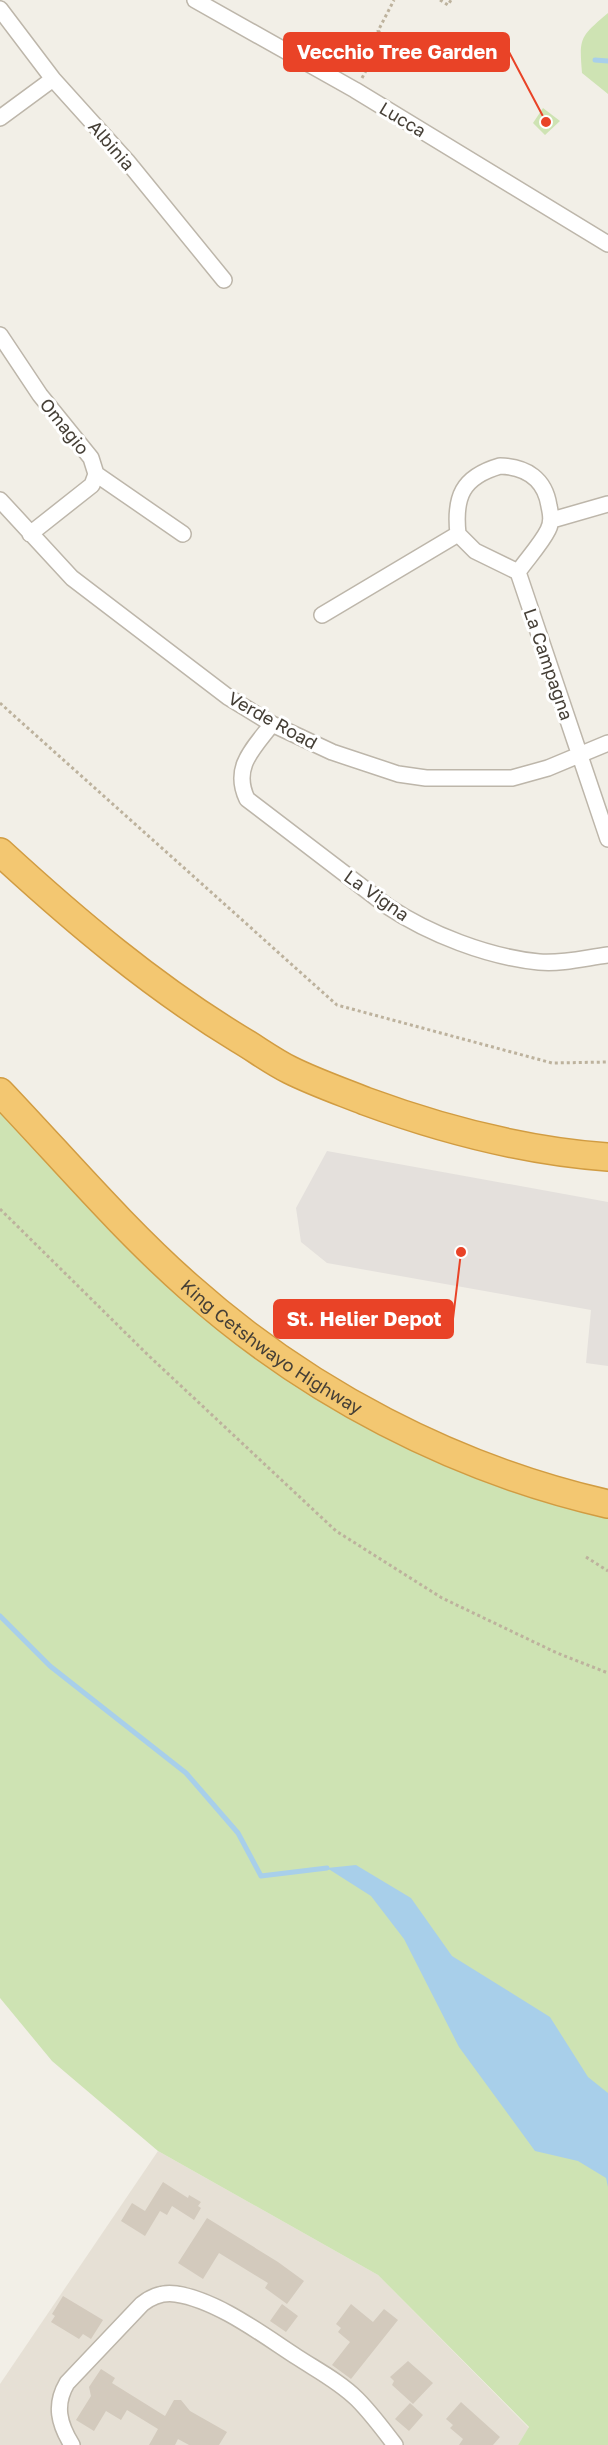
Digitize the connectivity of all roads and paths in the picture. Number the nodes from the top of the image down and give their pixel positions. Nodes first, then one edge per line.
1 (195, 0) edge
2 (394, 0) edge
3 (440, 0) edge
4 (451, 0) edge
5 (0, 9) edge
6 (53, 79) junction
7 (355, 90) junction
8 (0, 118) edge
9 (608, 244) edge
10 (224, 280) dead end
11 (0, 335) edge
12 (96, 474) junction
13 (0, 500) edge
14 (608, 504) edge
15 (552, 520) junction
16 (30, 534) junction
17 (183, 534) dead end
18 (458, 534) junction
19 (518, 572) junction
20 (322, 615) dead end
21 (0, 703) edge
22 (272, 724) junction
23 (608, 743) edge
24 (580, 756) junction
25 (608, 839) edge
26 (0, 852) edge
27 (608, 955) edge
28 (608, 1062) edge
29 (0, 1092) edge
30 (608, 1157) edge
31 (0, 1209) edge
32 (608, 1504) edge
33 (586, 1557) dead end
34 (608, 1571) edge
35 (608, 1673) edge
36 (72, 2445) edge
37 (394, 2445) edge

1 - 7 street, Lucca
2 - 7 path
3 - 4 path
5 - 6 street, Albinia
6 - 8 street
6 - 10 street, Albinia
7 - 9 street, Lucca
11 - 12 street, Omagio
12 - 16 street, Omagio
12 - 17 street
13 - 16 street, Verde Road
14 - 15 street
15 - 18 street
15 - 19 street
16 - 22 street, Verde Road
18 - 19 street
18 - 20 street
19 - 24 street, La Campagna
21 - 28 path
22 - 24 street, Verde Road
22 - 27 street, La Vigna
23 - 24 street, Verde Road
24 - 25 street, La Campagna
26 - 30 highway
29 - 32 highway, King Cetshwayo Highway
31 - 35 path
33 - 34 path
36 - 37 street

